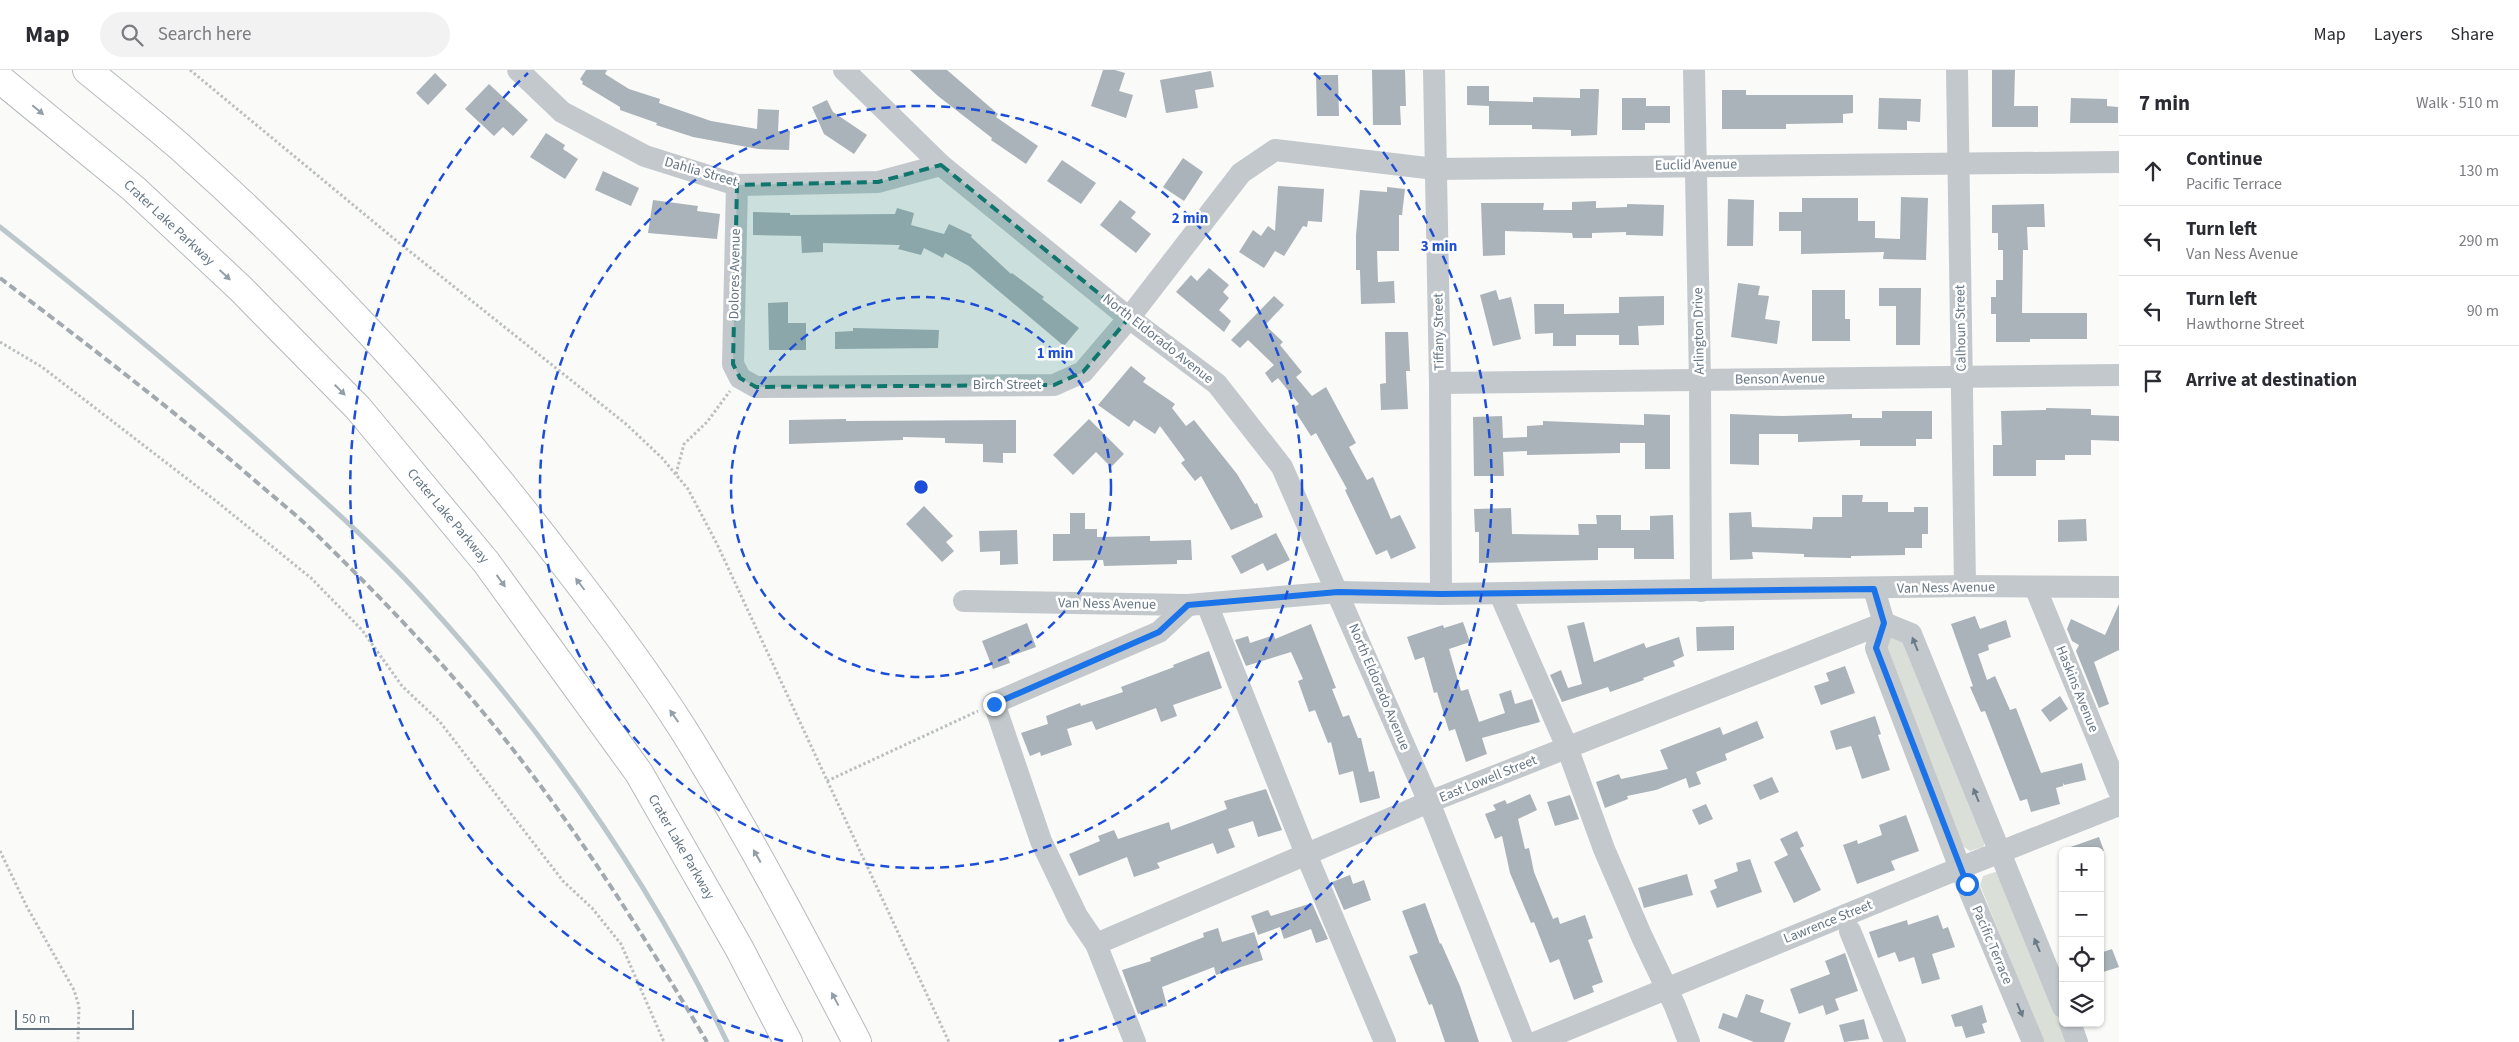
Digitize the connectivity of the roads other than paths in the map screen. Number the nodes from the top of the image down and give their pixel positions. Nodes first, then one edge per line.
1 (87, 70) edge
2 (518, 70) edge
3 (844, 70) edge
4 (1434, 70) edge
5 (1694, 70) edge
6 (1957, 70) edge
7 (0, 79) edge
8 (1275, 150) joint
9 (2119, 162) edge
10 (1958, 164) junction
11 (941, 165) junction
12 (1696, 165) junction
13 (1435, 169) junction
14 (737, 185) junction
15 (1129, 318) junction
16 (737, 371) joint
17 (2119, 375) edge
18 (1962, 376) junction
19 (1700, 381) junction
20 (1440, 383) junction
21 (1965, 586) junction
22 (2035, 587) junction
23 (2119, 587) edge
24 (1874, 589) junction
25 (1701, 591) junction
26 (1338, 592) junction
27 (1441, 594) junction
28 (1500, 594) junction
29 (964, 601) dead end
30 (1197, 604) junction
31 (1884, 623) junction
32 (1567, 747) junction
33 (2119, 791) edge
34 (1429, 802) junction
35 (2119, 805) edge
36 (1999, 852) junction
37 (1306, 854) junction
38 (1960, 868) junction
39 (1850, 931) dead end
40 (1096, 944) junction
41 (1668, 988) junction
42 (2059, 997) edge
43 (2071, 1027) edge
44 (788, 1042) edge
45 (857, 1042) edge
46 (1135, 1042) edge
47 (1385, 1042) edge
48 (1524, 1042) edge
49 (1537, 1042) edge
50 (1689, 1042) edge
51 (1895, 1042) edge
52 (2033, 1042) edge
53 (2077, 1042) edge

45 -> 1 main road
2 - 14 street, Dahlia Street
3 - 11 street, North Eldorado Avenue
4 - 13 street, Tiffany Street
5 - 12 street, Arlington Drive
6 - 10 street, Calhoun Street
7 -> 44 main road, Crater Lake Parkway
8 - 13 street, Euclid Avenue
8 - 15 street, Birch Street
9 - 10 street, Euclid Avenue
10 - 12 street, Euclid Avenue
10 - 18 street, Calhoun Street
11 - 14 street, Dahlia Street
11 - 15 street, North Eldorado Avenue
12 - 13 street, Euclid Avenue
12 - 19 street, Arlington Drive
13 - 20 street, Tiffany Street
14 - 16 street, Dolores Avenue
15 - 16 street, Birch Street
15 - 26 street, North Eldorado Avenue
17 - 18 street, Benson Avenue
18 - 19 street, Benson Avenue
18 - 21 street, Calhoun Street
19 - 20 street, Benson Avenue
19 - 25 street, Arlington Drive
20 - 27 street, Tiffany Street
21 - 22 street, Van Ness Avenue
21 - 24 street, Van Ness Avenue
22 - 23 street, Van Ness Avenue
22 - 33 street, Haskins Avenue
24 - 25 street, Van Ness Avenue
24 - 31 street
25 - 28 street, Van Ness Avenue
26 - 27 street, Van Ness Avenue
26 - 30 street, Van Ness Avenue
26 - 34 street, North Eldorado Avenue
27 - 28 street, Van Ness Avenue
28 - 32 street
29 - 30 street, Van Ness Avenue
30 - 37 street
30 - 40 street
31 - 32 street, East Lowell Street
36 -> 31 street
31 - 38 street, Pacific Terrace
32 - 34 street, East Lowell Street
32 - 41 street
34 - 37 street, East Lowell Street
34 - 48 street, North Eldorado Avenue
35 - 36 street, Lawrence Street
36 - 38 street, Lawrence Street
42 -> 36 street
37 - 40 street, East Lowell Street
37 - 47 street
38 - 41 street, Lawrence Street
38 -> 52 street, Pacific Terrace
39 - 51 street
40 - 46 street
41 - 49 street, Lawrence Street
41 - 50 street
43 - 53 street

